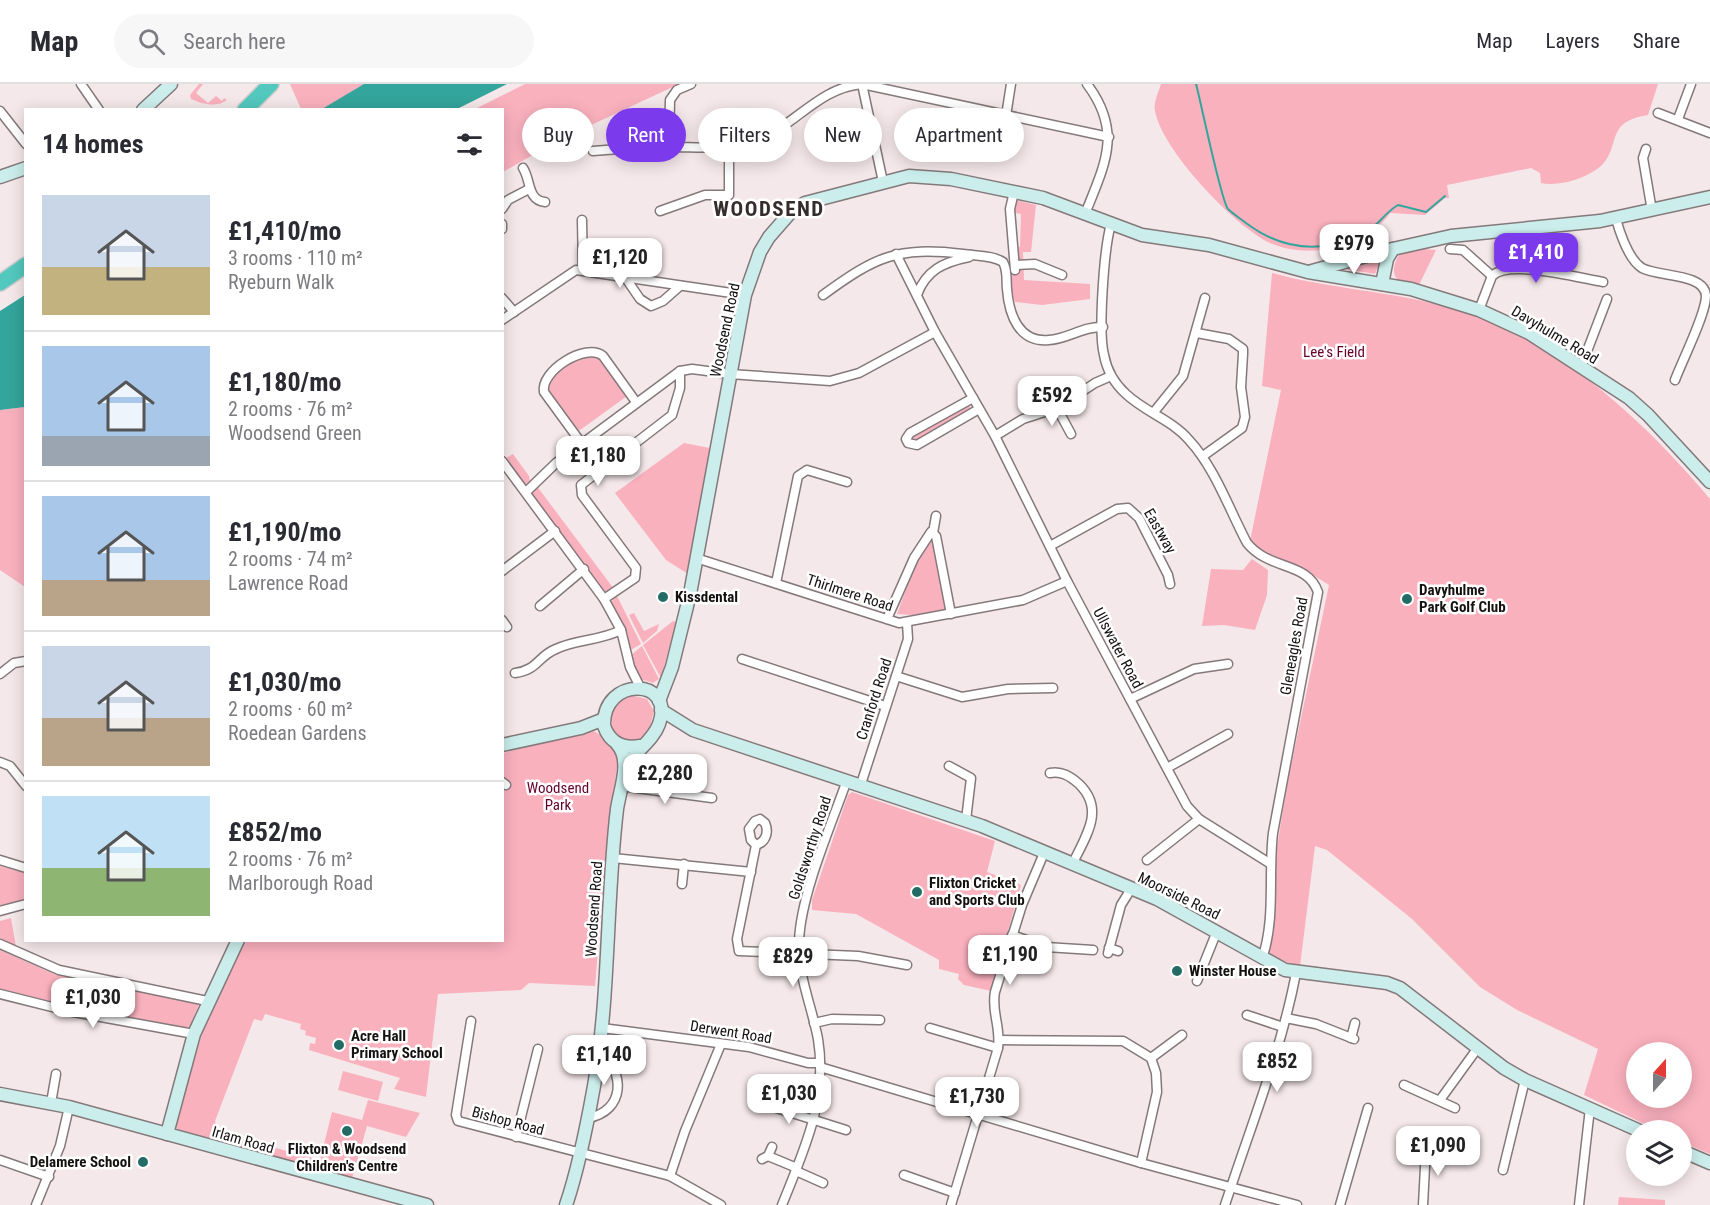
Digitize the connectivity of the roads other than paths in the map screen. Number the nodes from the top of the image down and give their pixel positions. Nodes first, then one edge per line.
1 (81, 84) edge
2 (171, 84) edge
3 (271, 84) edge
4 (691, 84) edge
5 (862, 84) edge
6 (1011, 84) edge
7 (1087, 84) edge
8 (1691, 84) edge
9 (828, 89) edge
10 (262, 91) edge
11 (98, 108) edge
12 (145, 108) edge
13 (247, 108) edge
14 (670, 108) edge
15 (970, 108) edge
16 (1007, 108) edge
17 (0, 111) edge
18 (1658, 113) dead end
19 (792, 116) edge
20 (1678, 119) junction
21 (1024, 120) edge
22 (1710, 133) edge
23 (1109, 137) junction
24 (24, 141) edge
25 (1646, 149) dead end
26 (729, 162) edge
27 (523, 168) dead end
28 (24, 169) edge
29 (0, 177) edge
30 (883, 182) junction
31 (529, 189) junction
32 (1014, 192) junction
33 (1710, 197) edge
34 (544, 202) dead end
35 (504, 206) edge
36 (660, 211) dead end
37 (1652, 211) junction
38 (1085, 214) junction
39 (1616, 219) junction
40 (582, 220) dead end
41 (1111, 224) junction
42 (1209, 245) joint
43 (1393, 249) junction
44 (1450, 249) dead end
45 (896, 254) junction
46 (978, 256) junction
47 (24, 266) edge
48 (582, 270) junction
49 (1308, 272) junction
50 (1062, 275) dead end
51 (1492, 276) junction
52 (625, 277) junction
53 (1603, 282) dead end
54 (0, 283) edge
55 (1383, 284) junction
56 (680, 286) junction
57 (745, 295) junction
58 (917, 295) junction
59 (823, 296) dead end
60 (1205, 298) dead end
61 (1607, 298) dead end
62 (504, 300) edge
63 (1479, 310) junction
64 (514, 312) junction
65 (504, 320) edge
66 (1103, 327) junction
67 (935, 332) junction
68 (1197, 333) junction
69 (1581, 367) junction
70 (680, 371) junction
71 (730, 374) junction
72 (1111, 376) junction
73 (1674, 379) dead end
74 (973, 398) junction
75 (636, 402) junction
76 (1057, 408) junction
77 (979, 409) junction
78 (1154, 412) junction
79 (1071, 434) dead end
80 (995, 436) junction
81 (582, 444) junction
82 (1203, 456) junction
83 (504, 462) edge
84 (847, 482) dead end
85 (1710, 482) edge
86 (526, 492) junction
87 (936, 516) dead end
88 (555, 531) junction
89 (933, 533) junction
90 (1050, 546) junction
91 (696, 558) junction
92 (504, 569) edge
93 (584, 569) junction
94 (1067, 581) junction
95 (776, 583) junction
96 (1170, 584) dead end
97 (604, 599) junction
98 (540, 606) dead end
99 (951, 614) junction
100 (887, 619) junction
101 (907, 623) junction
102 (621, 630) junction
103 (742, 659) dead end
104 (24, 661) edge
105 (1228, 664) dead end
106 (630, 668) junction
107 (515, 673) dead end
108 (0, 674) edge
109 (896, 676) junction
110 (668, 678) junction
111 (643, 688) junction
112 (1053, 688) dead end
113 (622, 691) junction
114 (1130, 699) junction
115 (660, 706) junction
116 (885, 706) junction
117 (681, 724) junction
118 (605, 726) junction
119 (656, 730) junction
120 (1228, 734) dead end
121 (616, 744) junction
122 (504, 746) edge
123 (640, 746) junction
124 (0, 762) edge
125 (949, 766) dead end
126 (1167, 768) junction
127 (624, 769) junction
128 (1050, 773) dead end
129 (847, 780) junction
130 (24, 784) edge
131 (861, 784) junction
132 (621, 786) junction
133 (712, 798) dead end
134 (1199, 819) junction
135 (966, 820) junction
136 (756, 845) dead end
137 (1044, 853) junction
138 (613, 858) junction
139 (0, 860) edge
140 (1147, 860) dead end
141 (684, 864) junction
142 (1271, 864) junction
143 (1072, 865) junction
144 (24, 867) edge
145 (751, 872) junction
146 (682, 884) dead end
147 (1131, 889) junction
148 (24, 905) edge
149 (0, 911) edge
150 (1216, 931) junction
151 (1012, 935) junction
152 (237, 942) edge
153 (0, 944) edge
154 (1093, 950) dead end
155 (1112, 951) dead end
156 (799, 955) junction
157 (1262, 959) junction
158 (907, 965) dead end
159 (1296, 973) junction
160 (1197, 981) dead end
161 (0, 994) edge
162 (207, 1001) junction
163 (1247, 1015) dead end
164 (1286, 1018) junction
165 (880, 1020) dead end
166 (471, 1021) dead end
167 (814, 1023) junction
168 (1355, 1023) dead end
169 (1283, 1027) junction
170 (602, 1028) junction
171 (930, 1028) dead end
172 (194, 1034) junction
173 (1182, 1035) dead end
174 (721, 1044) junction
175 (998, 1044) junction
176 (538, 1049) dead end
177 (1478, 1049) junction
178 (599, 1051) junction
179 (1151, 1058) junction
180 (820, 1065) junction
181 (56, 1074) dead end
182 (1525, 1080) junction
183 (1404, 1085) dead end
184 (0, 1094) edge
185 (1440, 1100) junction
186 (51, 1103) junction
187 (770, 1106) dead end
188 (69, 1107) junction
189 (1368, 1108) dead end
190 (1455, 1108) dead end
191 (1590, 1108) junction
192 (980, 1115) junction
193 (588, 1118) junction
194 (815, 1119) junction
195 (1626, 1125) edge
196 (846, 1130) dead end
197 (167, 1134) junction
198 (516, 1137) junction
199 (1426, 1148) dead end
200 (579, 1154) junction
201 (768, 1154) dead end
202 (1692, 1154) edge
203 (0, 1160) edge
204 (1141, 1162) junction
205 (1710, 1162) edge
206 (796, 1170) junction
207 (1503, 1170) dead end
208 (904, 1175) dead end
209 (670, 1176) junction
210 (49, 1177) junction
211 (823, 1183) dead end
212 (1231, 1188) junction
213 (955, 1193) junction
214 (36, 1205) edge
215 (427, 1205) edge
216 (566, 1205) edge
217 (721, 1205) edge
218 (782, 1205) edge
219 (951, 1205) edge
220 (1225, 1205) edge
221 (1297, 1205) edge
222 (1340, 1205) edge
223 (1423, 1205) edge
224 (1579, 1205) edge

1 - 11 street
2 - 12 street
3 - 10 highway
4 - 14 street
5 - 9 street
5 - 15 street
5 - 30 street
6 - 16 street
7 - 23 street
8 - 20 street
9 - 19 street
10 - 13 highway
17 - 24 street
18 - 20 street
20 - 22 street
21 - 23 street
23 - 38 street
25 - 37 street
26 - 36 street
27 - 31 street
28 - 29 street
30 - 32 street, Woodsend Road
30 - 57 street, Woodsend Road
31 - 34 street
31 - 35 street
32 - 38 street, Woodsend Road
32 - 50 street
33 - 37 street
37 - 39 street
38 - 41 street, Woodsend Road
39 - 43 street
39 - 73 street
40 - 48 street
41 - 42 street, Woodsend Road
41 - 66 street
42 - 49 street, Davyhulme Road
43 - 49 street
43 - 55 street
44 - 51 street
45 - 46 street
45 - 58 street, Ullswater Road
45 - 59 street
46 - 58 street
46 - 66 street
47 - 54 highway
48 - 52 street
48 - 64 street
49 - 55 street, Davyhulme Road
51 - 53 street
51 - 63 street
52 - 56 street
52 - 56 street
55 - 63 street, Davyhulme Road
56 - 57 street
57 - 71 street, Woodsend Road
58 - 67 street, Ullswater Road
60 - 68 street
61 - 69 street
62 - 64 street
63 - 69 street, Davyhulme Road
64 - 65 street
66 - 72 street
67 - 71 street
67 - 74 street, Ullswater Road
68 - 78 street
68 - 82 street
69 - 85 street, Davyhulme Road
70 - 71 street
70 - 75 street
70 - 97 street
71 - 91 street, Woodsend Road
72 - 76 street
72 - 78 street, Gleneagles Road
74 - 77 street, Ullswater Road
74 - 77 street
75 - 81 street
75 - 81 street
76 - 79 street
76 - 80 street
77 - 80 street, Ullswater Road
78 - 82 street, Gleneagles Road
80 - 90 street, Ullswater Road
81 - 86 street
82 - 142 street, Gleneagles Road
83 - 86 street
84 - 95 street
86 - 88 street
87 - 89 street
88 - 92 street
88 - 93 street
89 - 99 street
89 - 100 street
90 - 94 street, Ullswater Road
90 - 96 street, Eastway
91 - 95 street, Thirlmere Road
91 - 110 street, Woodsend Road
93 - 97 street
93 - 98 street
94 - 99 street, Thirlmere Road
94 - 114 street, Ullswater Road
95 - 100 street, Thirlmere Road
97 - 102 street
99 - 101 street, Thirlmere Road
100 - 101 street, Thirlmere Road
101 - 109 street, Cranford Road
102 - 106 street
102 - 107 street
103 - 116 street
104 - 108 street
105 - 114 street
106 - 111 street
106 - 113 street
109 - 112 street
109 - 116 street, Cranford Road
110 - 111 street
110 - 115 street, Woodsend Road
111 - 113 street
111 - 115 street
113 - 118 street
114 - 126 street, Ullswater Road
115 - 117 street, Moorside Road
115 - 119 street
116 - 131 street, Cranford Road
117 - 119 street
117 - 129 street, Moorside Road
118 - 121 street
118 - 122 street
119 - 123 street
120 - 126 street
121 - 123 street
121 - 127 street, Woodsend Road
123 - 127 street, Woodsend Road
124 - 130 street
125 - 135 street
126 - 134 street, Ullswater Road
127 - 132 street, Woodsend Road
128 - 143 street
129 - 131 street, Moorside Road
129 - 156 street, Goldsworthy Road
131 - 135 street, Moorside Road
132 - 133 street
132 - 138 street, Woodsend Road
134 - 140 street
134 - 142 street, Ullswater Road
135 - 137 street, Moorside Road
136 - 145 street
137 - 143 street, Moorside Road
137 - 151 street
138 - 141 street
138 - 170 street, Woodsend Road
139 - 144 street
141 - 145 street
141 - 146 street
142 - 157 street, Gleneagles Road
143 - 147 street, Moorside Road
145 - 156 street
147 - 150 street, Moorside Road
147 - 155 street
148 - 149 street
150 - 157 street, Moorside Road
150 - 160 street
151 - 154 street
151 - 175 street
152 - 162 street
153 - 162 street
156 - 158 street
156 - 167 street, Goldsworthy Road
157 - 159 street, Moorside Road
159 - 164 street
159 - 177 street, Moorside Road
161 - 172 street
162 - 172 street
163 - 169 street
164 - 168 street
164 - 169 street
165 - 167 street
166 - 198 street, Bishop Road
167 - 180 street, Goldsworthy Road
169 - 212 street
170 - 174 street, Derwent Road
170 - 178 street, Woodsend Road
171 - 175 street
172 - 197 street
173 - 179 street
174 - 180 street, Derwent Road
174 - 209 street
175 - 179 street
175 - 192 street
176 - 198 street
177 - 182 street, Moorside Road
177 - 185 street
178 - 193 street, Woodsend Road
178 - 193 street
179 - 204 street
180 - 192 street, Derwent Road
180 - 194 street, Goldsworthy Road
181 - 186 street
182 - 191 street, Moorside Road
182 - 207 street
183 - 185 street
184 - 186 street, Irlam Road
185 - 190 street
186 - 188 street, Irlam Road
187 - 194 street
188 - 197 street, Irlam Road
188 - 210 street
189 - 222 street
191 - 195 street, Moorside Road
191 - 224 street
192 - 204 street, Derwent Road
192 - 213 street
193 - 200 street, Woodsend Road
194 - 196 street
194 - 206 street, Goldsworthy Road
197 - 215 street, Irlam Road
198 - 200 street, Bishop Road
199 - 223 street
200 - 209 street, Bishop Road
200 - 216 street, Woodsend Road
201 - 206 street
202 - 205 street
203 - 210 street
204 - 212 street, Derwent Road
206 - 211 street
206 - 218 street, Goldsworthy Road
208 - 213 street
209 - 217 street, Bishop Road
210 - 214 street
212 - 220 street
212 - 221 street, Derwent Road
213 - 219 street

